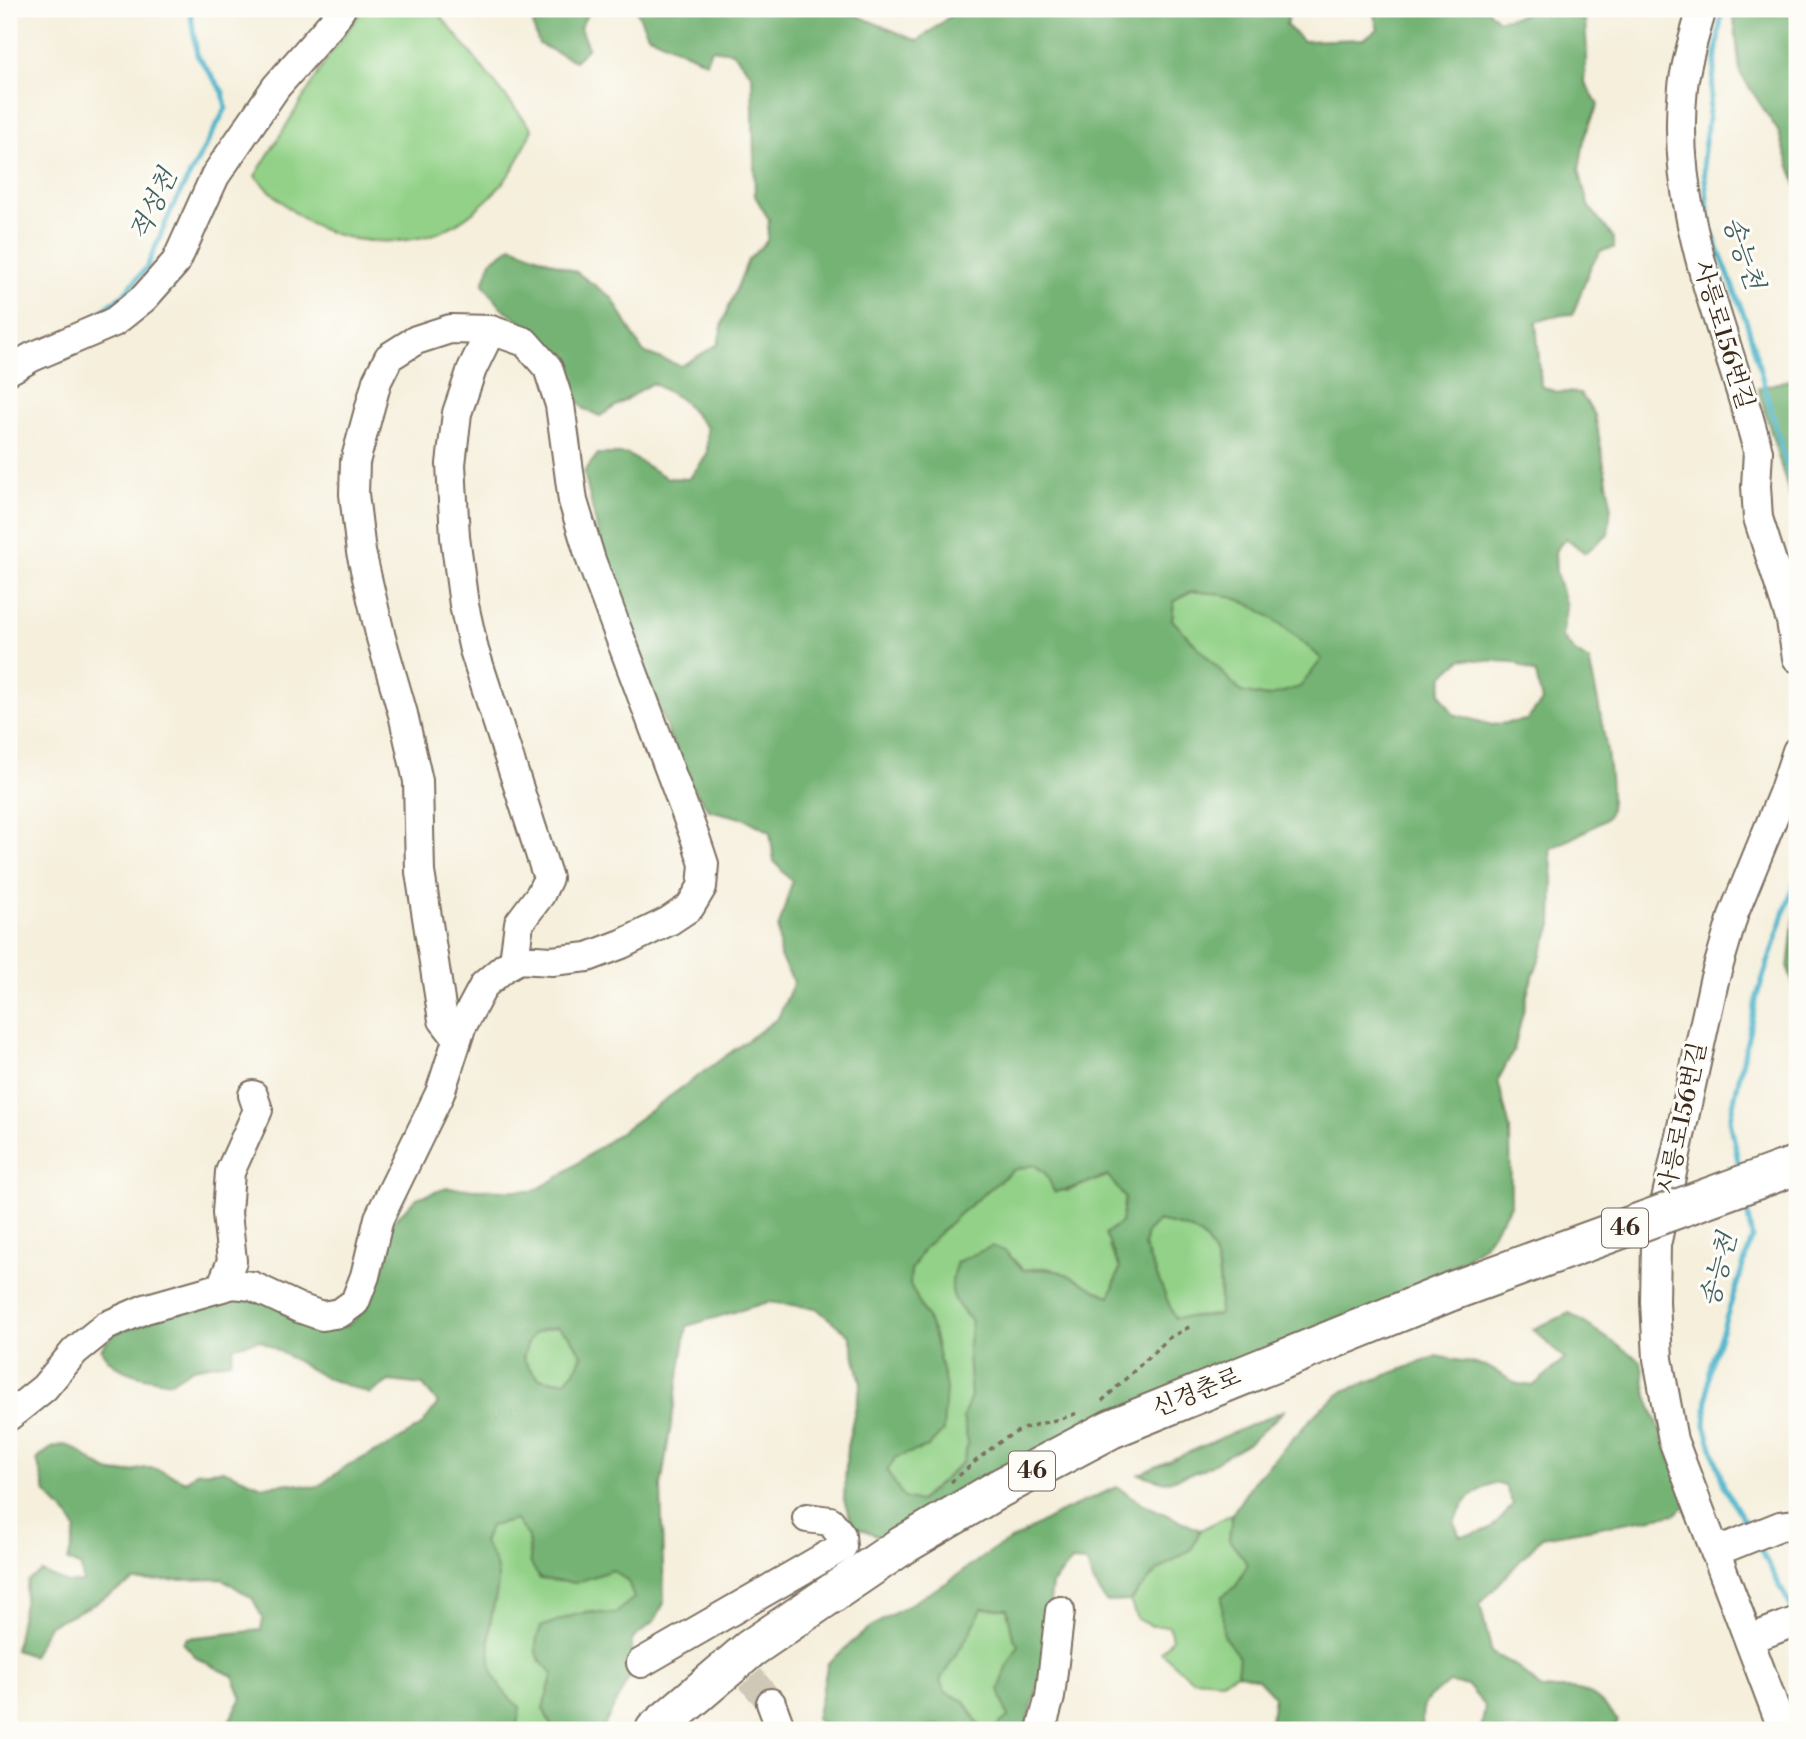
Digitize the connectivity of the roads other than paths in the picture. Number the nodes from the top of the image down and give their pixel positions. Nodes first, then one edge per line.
1 (341, 9) edge
2 (1702, 9) edge
3 (491, 330) junction
4 (9, 370) edge
5 (1797, 658) edge
6 (1797, 751) edge
7 (514, 961) junction
8 (457, 1038) junction
9 (254, 1095) dead end
10 (1797, 1165) edge
11 (1797, 1187) edge
12 (221, 1287) junction
13 (1457, 1302) junction
14 (9, 1416) edge
15 (807, 1518) dead end
16 (1797, 1524) edge
17 (1715, 1552) junction
18 (1060, 1611) dead end
19 (1791, 1623) edge
20 (1750, 1639) junction
21 (641, 1663) dead end
22 (771, 1703) tunnel mouth
23 (655, 1730) edge
24 (685, 1730) edge
25 (782, 1730) edge
26 (1041, 1730) edge
27 (1783, 1730) edge

1 - 4 street
2 - 5 street, 사릉로156번길
3 - 7 street
3 - 7 street
3 - 8 street
6 - 17 street, 사릉로156번길
7 - 8 street
8 - 12 street
9 - 12 street
10 - 13 highway, 신경춘로 / 46, bridge
11 - 13 highway, 신경춘로 / 46
12 - 14 street
13 - 23 highway, 신경춘로 / 46
13 - 24 highway, 신경춘로 / 46
15 - 21 street
16 - 17 street
17 - 20 street, 사릉로156번길
18 - 26 street
19 - 20 street
20 - 27 street, 사릉로156번길
22 - 25 street

